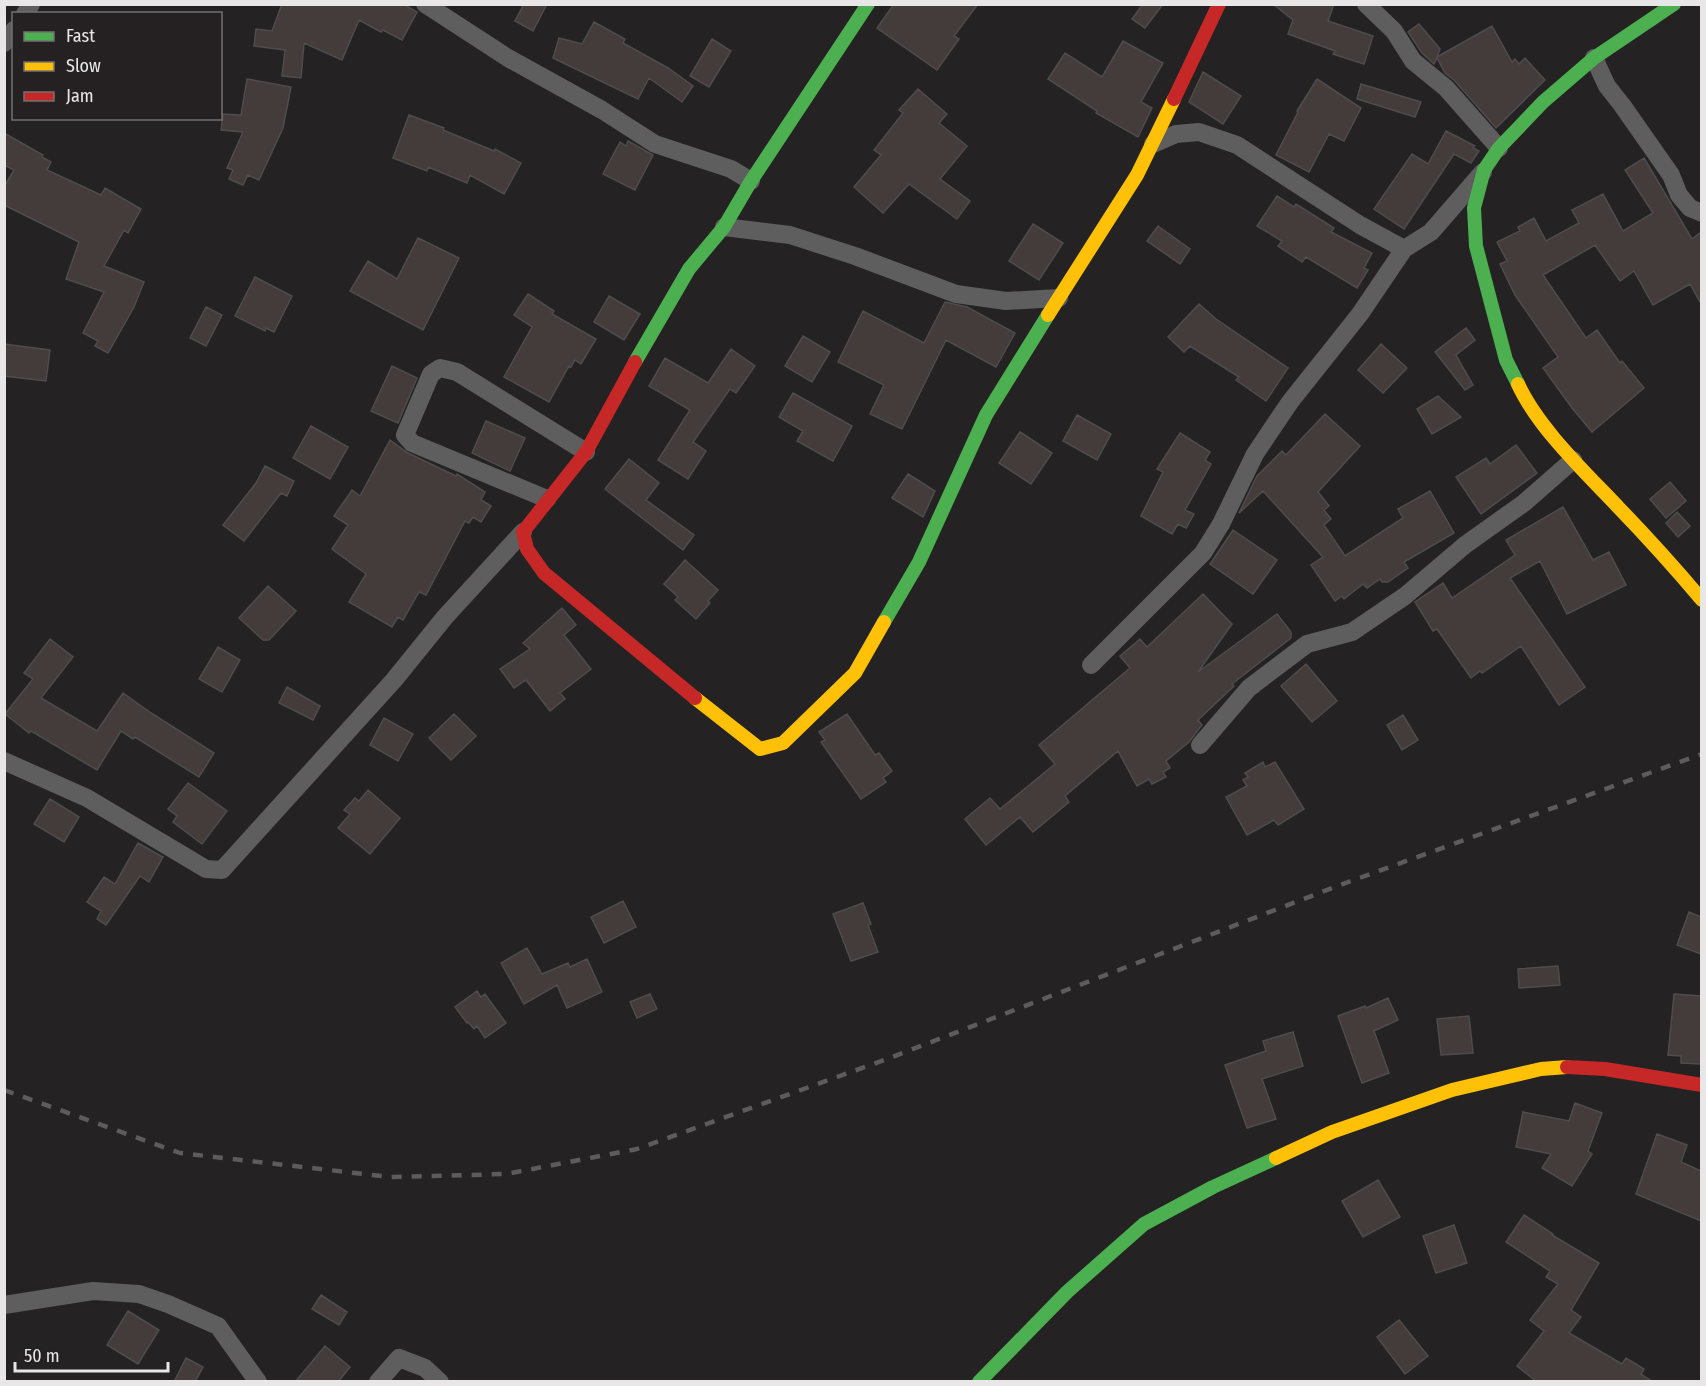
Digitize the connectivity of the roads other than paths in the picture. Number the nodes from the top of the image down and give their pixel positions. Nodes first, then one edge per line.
1 (425, 4) edge
2 (868, 4) edge
3 (1219, 4) edge
4 (1366, 4) edge
5 (1674, 4) edge
6 (1650, 10) edge
7 (1594, 58) junction
8 (1153, 144) junction
9 (1499, 148) junction
10 (1484, 170) junction
11 (751, 181) junction
12 (1701, 213) edge
13 (724, 227) junction
14 (1404, 249) junction
15 (1059, 298) junction
16 (586, 452) junction
17 (1573, 460) junction
18 (548, 500) junction
19 (523, 532) junction
20 (1701, 600) edge
21 (1092, 665) dead end
22 (1200, 746) dead end
23 (4, 761) edge
24 (1701, 1085) edge
25 (4, 1305) edge
26 (258, 1382) edge
27 (378, 1382) edge
28 (440, 1382) edge
29 (979, 1382) edge

1 - 11 street
2 - 11 street
3 - 8 street
4 - 9 street
5 - 6 street
6 - 7 street
7 - 9 street
7 - 12 street
8 - 14 street
8 - 15 street
9 - 10 street
10 - 14 street
10 - 17 street
11 - 13 street
13 - 15 street
13 - 16 street
14 - 21 street
15 - 19 street
16 - 18 street
16 - 18 street
17 - 20 street
17 - 22 street
18 - 19 street
19 - 23 street
24 - 29 street
25 - 26 street
27 - 28 street

